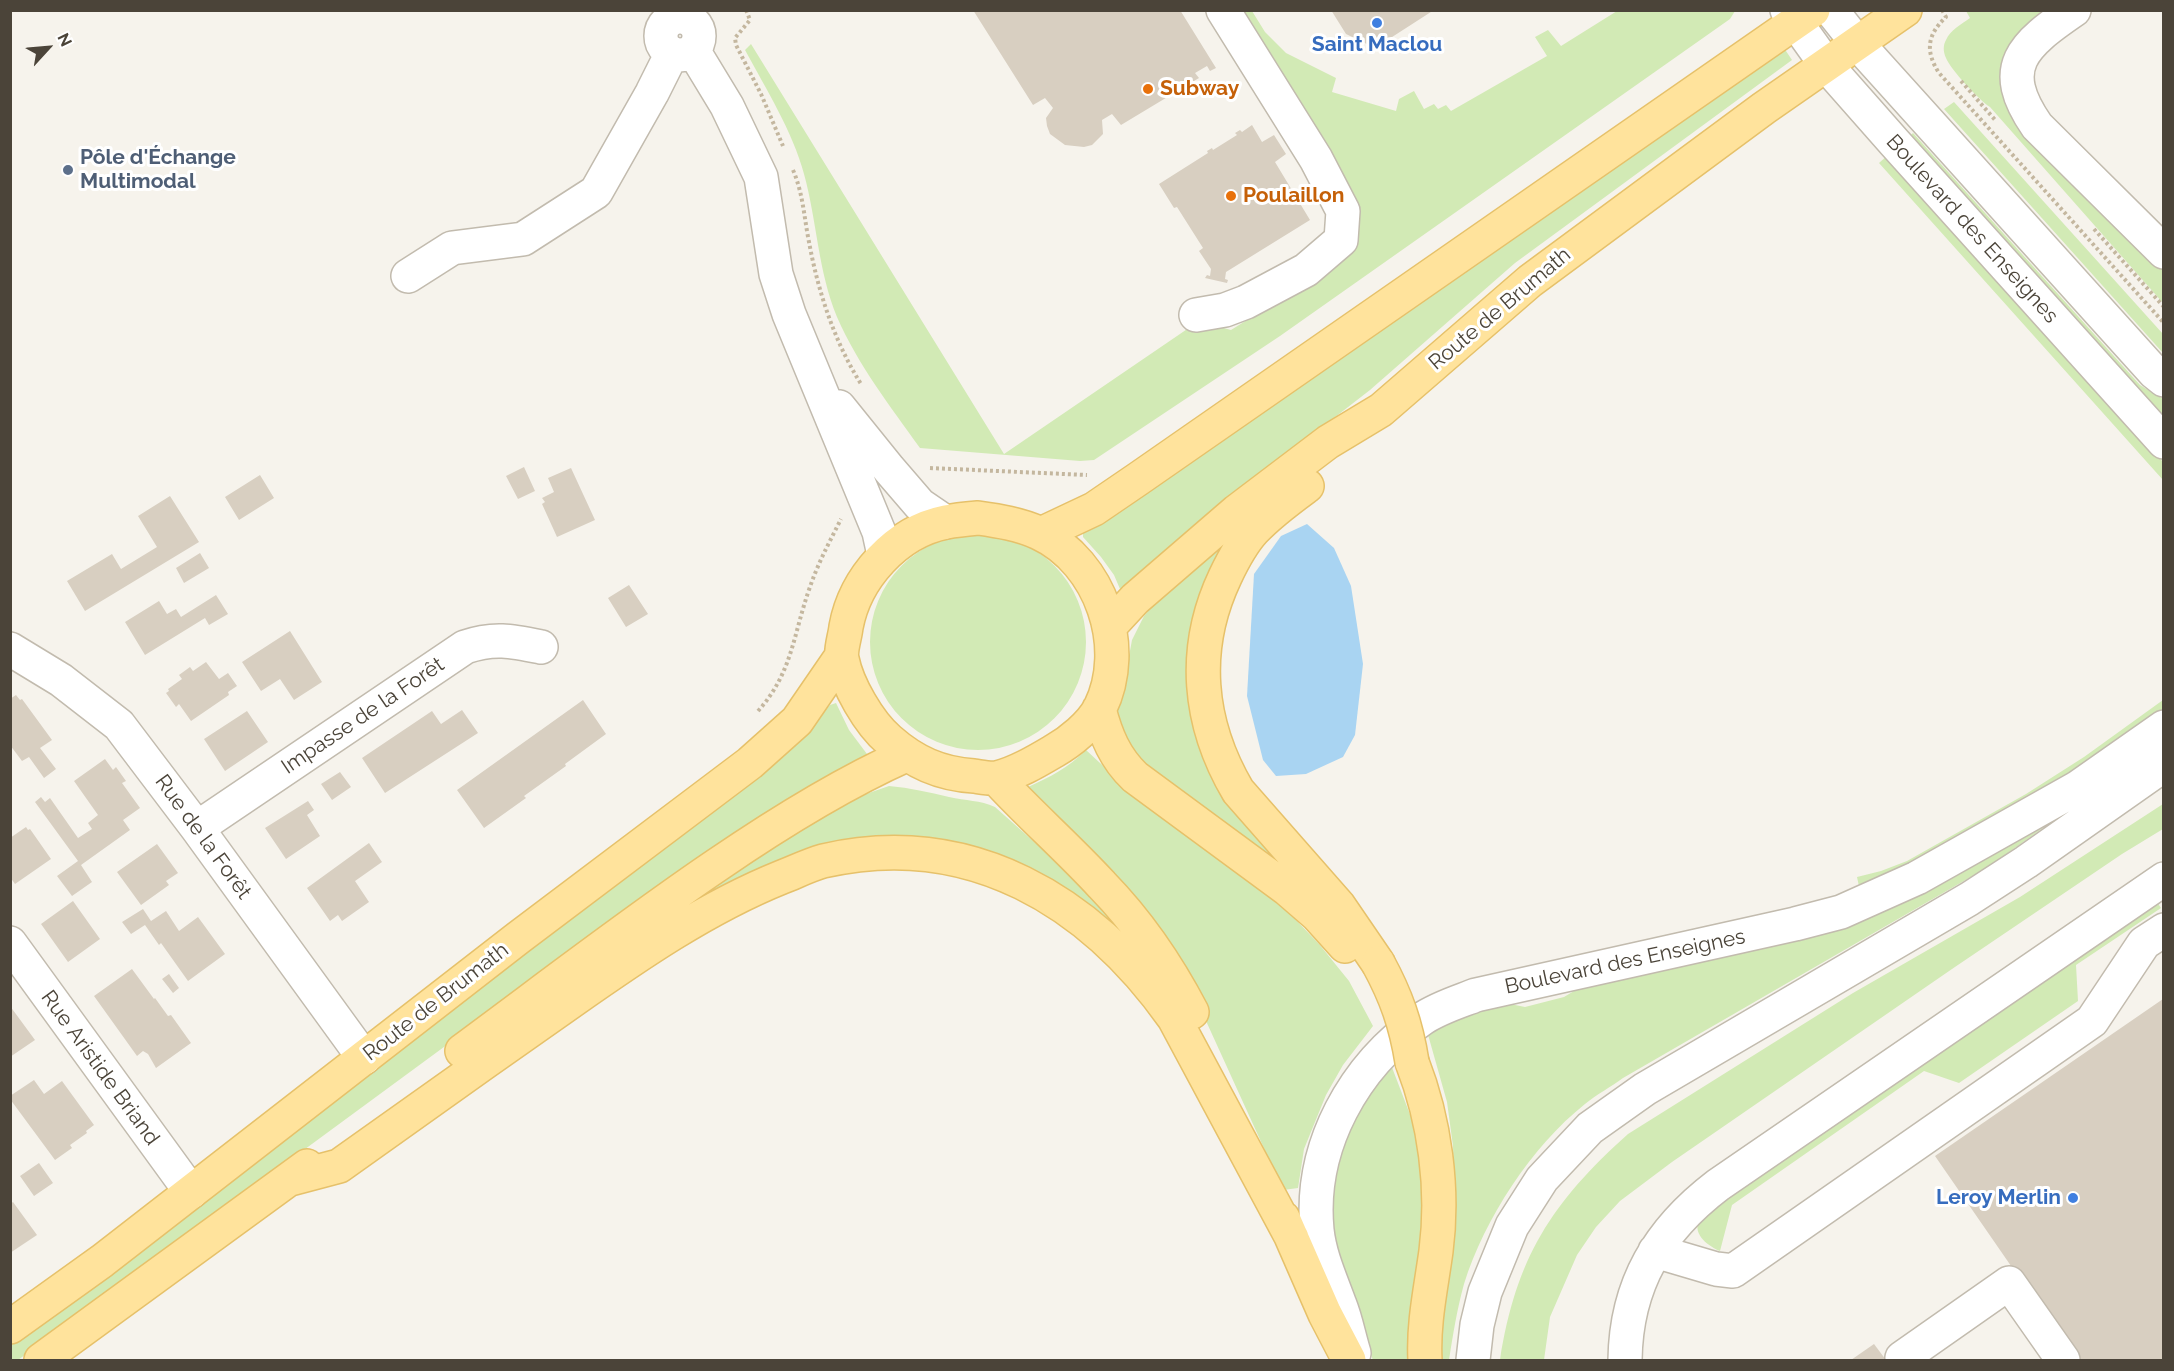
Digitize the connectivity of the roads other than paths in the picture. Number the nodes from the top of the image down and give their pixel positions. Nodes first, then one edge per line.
1 (1223, 10) edge
2 (1831, 10) edge
3 (1905, 10) edge
4 (2074, 10) edge
5 (667, 15) edge
6 (1798, 15) edge
7 (1858, 44) junction
8 (682, 51) junction
9 (1827, 66) junction
10 (2163, 252) edge
11 (408, 276) dead end
12 (1196, 315) dead end
13 (809, 360) junction
14 (2163, 380) edge
15 (1381, 410) junction
16 (2163, 442) edge
17 (945, 522) junction
18 (1041, 534) junction
19 (884, 555) junction
20 (1110, 626) junction
21 (541, 647) dead end
22 (10, 650) edge
23 (841, 657) junction
24 (1099, 709) junction
25 (2163, 727) edge
26 (906, 755) junction
27 (2163, 765) edge
28 (996, 778) junction
29 (2163, 791) edge
30 (197, 828) junction
31 (2026, 862) junction
32 (2163, 879) edge
33 (2163, 930) edge
34 (10, 943) edge
35 (1372, 967) junction
36 (364, 1058) junction
37 (290, 1179) junction
38 (191, 1192) junction
39 (1292, 1238) junction
40 (1655, 1251) junction
41 (14, 1317) edge
42 (41, 1360) edge
43 (1349, 1360) edge
44 (1356, 1360) edge
45 (1425, 1360) edge
46 (1473, 1360) edge
47 (1625, 1360) edge
48 (1904, 1360) edge
49 (2063, 1360) edge

1 - 12 street
2 - 7 street, Boulevard des Enseignes
3 - 7 main road, Route de Brumath
4 - 10 street
5 - 8 street
6 - 9 street, Boulevard des Enseignes
6 - 18 main road
7 - 9 main road, Route de Brumath
7 - 14 street, Boulevard des Enseignes
8 - 11 street
8 - 13 street
9 - 15 main road, Route de Brumath
9 - 16 street, Boulevard des Enseignes
13 - 17 street
13 - 19 street
15 - 20 main road, Route de Brumath
15 - 35 main road
17 - 18 main road
17 - 19 main road
18 - 20 main road
19 - 23 main road
20 - 24 main road
21 - 30 street, Impasse de la Forêt
22 - 30 street, Rue de la Forêt
23 - 26 main road
23 - 36 main road, Route de Brumath
24 - 28 main road
24 - 35 main road
25 - 44 street, Boulevard des Enseignes
26 - 28 main road
26 - 37 main road
27 - 31 street
28 - 39 main road
29 - 31 street
30 - 36 street, Rue de la Forêt
31 - 46 street
32 - 40 street
33 - 40 street
34 - 38 street, Rue Aristide Briand
35 - 45 main road, bridge
36 - 38 main road, Route de Brumath
37 - 39 main road
37 - 42 main road
38 - 41 main road, Route de Brumath
39 - 43 main road
40 - 47 street
48 - 49 street

